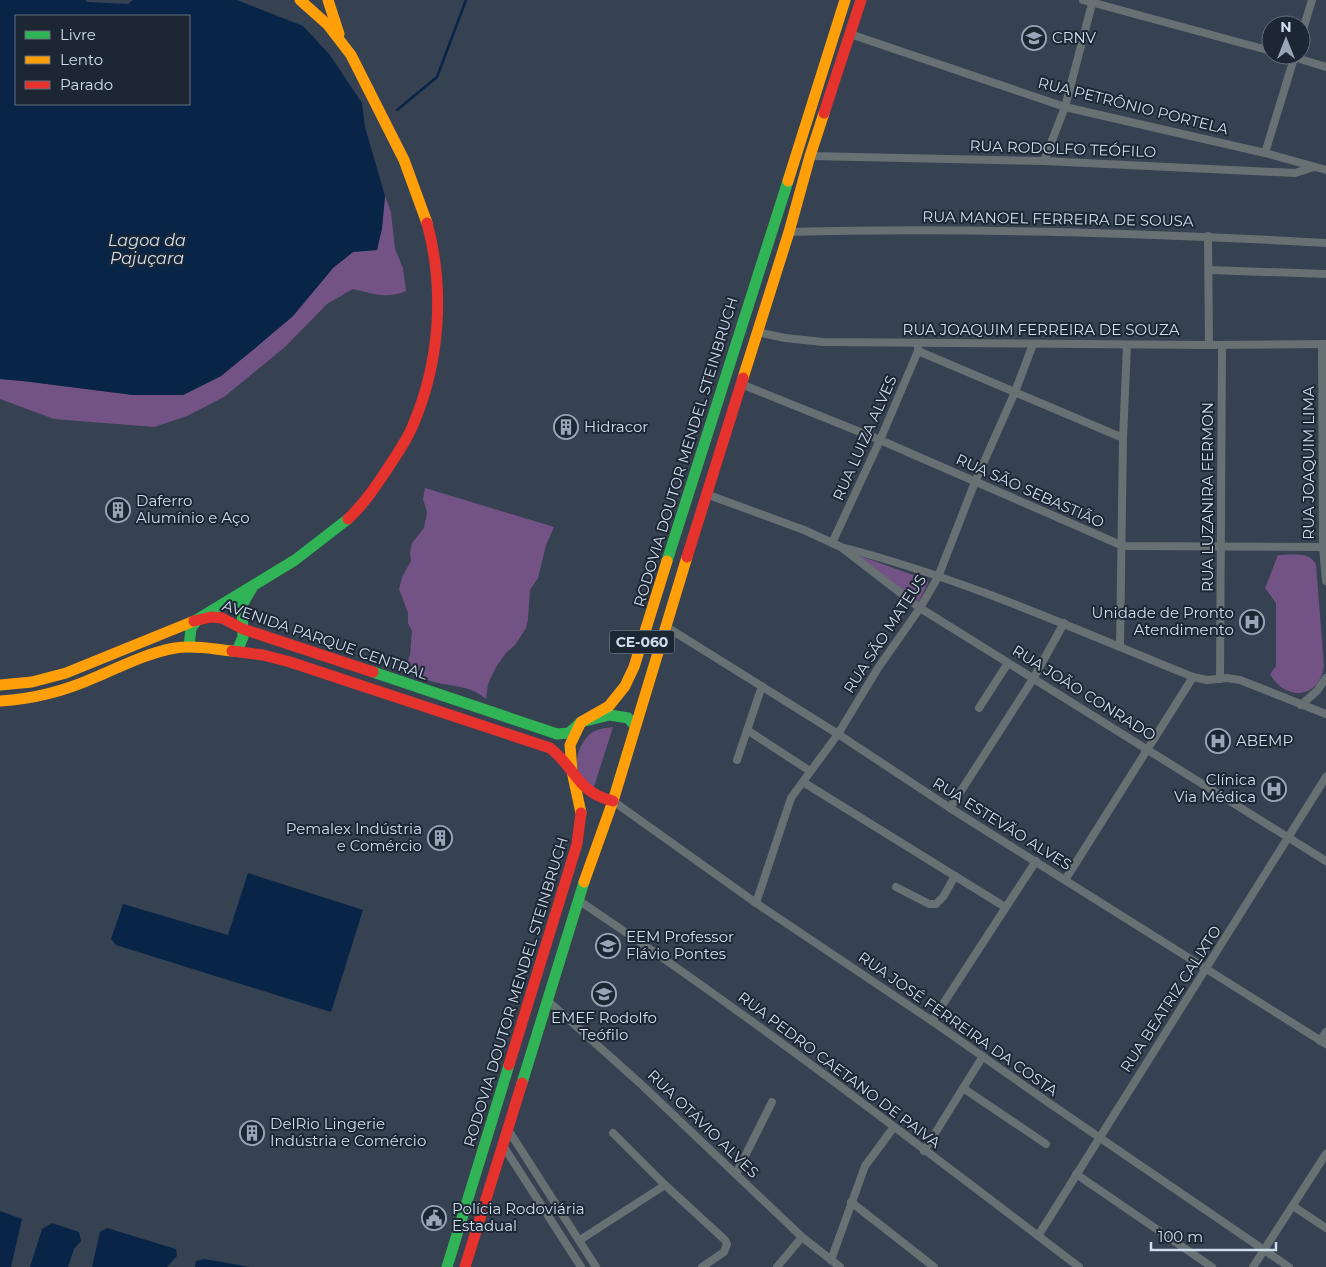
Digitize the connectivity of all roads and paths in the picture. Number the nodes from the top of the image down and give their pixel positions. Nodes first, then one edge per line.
1 (300, 0) edge
2 (328, 0) edge
3 (845, 0) edge
4 (861, 0) edge
5 (1083, 0) edge
6 (1312, 0) edge
7 (1093, 1) edge
8 (1307, 15) edge
9 (850, 34) junction
10 (344, 45) junction
11 (1261, 48) edge
12 (1311, 62) edge
13 (1289, 65) edge
14 (1326, 67) edge
15 (1065, 107) junction
16 (1265, 153) junction
17 (810, 156) junction
18 (1044, 161) junction
19 (1314, 167) junction
20 (1326, 170) edge
21 (789, 232) junction
22 (1208, 236) junction
23 (1326, 243) edge
24 (1209, 270) junction
25 (1326, 274) edge
26 (757, 332) junction
27 (1033, 344) junction
28 (1324, 344) edge
29 (1127, 345) junction
30 (1209, 345) junction
31 (1222, 345) junction
32 (918, 347) junction
33 (741, 384) junction
34 (1015, 392) junction
35 (1124, 438) junction
36 (880, 440) junction
37 (975, 482) junction
38 (706, 494) junction
39 (1325, 501) edge
40 (832, 543) junction
41 (1123, 546) junction
42 (841, 547) junction
43 (1221, 548) junction
44 (1323, 548) junction
45 (938, 576) junction
46 (1326, 581) edge
47 (254, 584) junction
48 (920, 608) junction
49 (198, 619) junction
50 (1064, 623) junction
51 (665, 626) junction
52 (243, 629) junction
53 (189, 647) junction
54 (1120, 647) junction
55 (238, 651) junction
56 (1008, 663) junction
57 (1194, 677) junction
58 (1326, 678) edge
59 (1034, 679) junction
60 (1220, 679) junction
61 (0, 685) edge
62 (762, 686) junction
63 (0, 701) edge
64 (1301, 705) junction
65 (979, 708) dead end
66 (1326, 714) edge
67 (581, 722) junction
68 (635, 726) junction
69 (747, 730) junction
70 (838, 734) junction
71 (1148, 749) junction
72 (736, 760) dead end
73 (572, 771) junction
74 (810, 772) junction
75 (1326, 777) edge
76 (803, 782) junction
77 (613, 801) junction
78 (950, 808) junction
79 (1288, 838) junction
80 (1036, 861) junction
81 (1326, 861) edge
82 (955, 876) junction
83 (1065, 880) junction
84 (896, 887) dead end
85 (578, 900) junction
86 (756, 903) junction
87 (1005, 908) junction
88 (1206, 970) junction
89 (547, 1000) junction
90 (932, 1021) junction
91 (1326, 1032) edge
92 (1323, 1042) edge
93 (983, 1056) junction
94 (963, 1088) junction
95 (772, 1102) dead end
96 (894, 1127) junction
97 (507, 1128) junction
98 (613, 1133) dead end
99 (1098, 1137) junction
100 (502, 1144) junction
101 (1046, 1144) dead end
102 (924, 1151) junction
103 (1326, 1154) edge
104 (736, 1174) junction
105 (1076, 1174) junction
106 (665, 1184) junction
107 (851, 1202) junction
108 (1293, 1206) junction
109 (1326, 1228) edge
110 (1038, 1236) junction
111 (802, 1237) junction
112 (580, 1240) junction
113 (1265, 1250) junction
114 (589, 1255) junction
115 (714, 1260) junction
116 (831, 1260) junction
117 (579, 1265) edge
118 (447, 1267) edge
119 (465, 1267) edge
120 (596, 1267) edge
121 (702, 1267) edge
122 (720, 1267) edge
123 (777, 1267) edge
124 (840, 1267) edge
125 (934, 1267) edge
126 (1079, 1267) edge
127 (1212, 1267) edge
128 (1253, 1267) edge
129 (1289, 1267) edge

1 - 10 main road
2 - 10 main road
3 - 67 main road, RODOVIA DOUTOR MENDEL STEINBRUCH / CE-060
4 - 9 main road, RODOVIA DOUTOR MENDEL STEINBRUCH / CE-060
5 - 7 street
6 - 8 street
7 - 11 street
7 - 15 street
9 - 15 street, RUA PETRÔNIO PORTELA
9 - 17 main road, RODOVIA DOUTOR MENDEL STEINBRUCH / CE-060
10 - 47 main road
12 - 14 street
13 - 16 street
15 - 16 street, RUA PETRÔNIO PORTELA
15 - 18 street
16 - 19 street, RUA PETRÔNIO PORTELA
17 - 18 street, RUA RODOLFO TEÓFILO
17 - 21 main road, RODOVIA DOUTOR MENDEL STEINBRUCH / CE-060
18 - 19 street, RUA RODOLFO TEÓFILO
19 - 20 street, RUA PETRÔNIO PORTELA
21 - 22 street, RUA MANOEL FERREIRA DE SOUSA
21 - 26 main road, RODOVIA DOUTOR MENDEL STEINBRUCH / CE-060
22 - 23 street, RUA MANOEL FERREIRA DE SOUSA
22 - 24 street
24 - 25 street
24 - 30 street
26 - 32 street, RUA JOAQUIM FERREIRA DE SOUZA
26 - 33 main road, RODOVIA DOUTOR MENDEL STEINBRUCH / CE-060
27 - 29 street, RUA JOAQUIM FERREIRA DE SOUZA
27 - 32 street, RUA JOAQUIM FERREIRA DE SOUZA
27 - 34 street, RUA SÃO MATEUS
28 - 31 street, RUA JOAQUIM FERREIRA DE SOUZA
28 - 39 street, RUA JOAQUIM LIMA
29 - 30 street, RUA JOAQUIM FERREIRA DE SOUZA
29 - 35 street
30 - 31 street, RUA JOAQUIM FERREIRA DE SOUZA
31 - 43 street, RUA LUZANIRA FERMON
32 - 34 street
32 - 36 street, RUA LUIZA ALVES
33 - 36 street, RUA SÃO SEBASTIÃO
33 - 38 main road, RODOVIA DOUTOR MENDEL STEINBRUCH / CE-060
34 - 35 street
34 - 37 street, RUA SÃO MATEUS
35 - 41 street
36 - 37 street, RUA SÃO SEBASTIÃO
36 - 40 street, RUA LUIZA ALVES
37 - 41 street, RUA SÃO SEBASTIÃO
37 - 45 street, RUA SÃO MATEUS
38 - 40 street, RUA JOÃO CONRADO
38 - 51 main road, RODOVIA DOUTOR MENDEL STEINBRUCH / CE-060
39 - 44 street, RUA JOAQUIM LIMA
40 - 42 street, RUA JOÃO CONRADO
41 - 43 street, RUA SÃO SEBASTIÃO
41 - 54 street
42 - 45 street
42 - 48 street, RUA JOÃO CONRADO
43 - 44 street, RUA SÃO SEBASTIÃO
43 - 60 street, RUA LUZANIRA FERMON
44 - 46 street, RUA JOAQUIM LIMA
45 - 48 street, RUA SÃO MATEUS
45 - 50 street
47 - 49 main road
47 - 52 main road
48 - 56 street, RUA JOÃO CONRADO
48 - 70 street, RUA SÃO MATEUS
49 - 52 main road, AVENIDA PARQUE CENTRAL
49 - 53 main road
49 - 61 main road, AVENIDA PARQUE CENTRAL
50 - 54 street
50 - 59 street
51 - 62 street, RUA ESTEVÃO ALVES
51 - 68 main road, RODOVIA DOUTOR MENDEL STEINBRUCH / CE-060
52 - 55 main road
52 - 67 main road, AVENIDA PARQUE CENTRAL
53 - 55 main road, AVENIDA PARQUE CENTRAL
53 - 63 main road, AVENIDA PARQUE CENTRAL
54 - 57 street
55 - 73 main road, AVENIDA PARQUE CENTRAL
56 - 59 street, RUA JOÃO CONRADO
56 - 65 street
57 - 60 street
57 - 71 street
58 - 64 street
59 - 71 street, RUA JOÃO CONRADO
59 - 78 street
60 - 64 street
62 - 69 street
62 - 70 street, RUA ESTEVÃO ALVES
64 - 66 street
67 - 68 main road
67 - 73 main road, RODOVIA DOUTOR MENDEL STEINBRUCH
68 - 77 main road, RODOVIA DOUTOR MENDEL STEINBRUCH / CE-060
69 - 72 street
69 - 74 street
70 - 74 street, RUA SÃO MATEUS
70 - 78 street, RUA ESTEVÃO ALVES
71 - 79 street, RUA JOÃO CONRADO
71 - 83 street
73 - 77 main road, AVENIDA PARQUE CENTRAL
73 - 118 main road, RODOVIA DOUTOR MENDEL STEINBRUCH
74 - 76 street, RUA SÃO MATEUS
75 - 79 street, RUA BEATRIZ CALIXTO
76 - 82 street
76 - 86 street, RUA SÃO MATEUS
77 - 85 main road, RODOVIA DOUTOR MENDEL STEINBRUCH / CE-060
77 - 86 street, RUA JOSÉ FERREIRA DA COSTA
78 - 80 street, RUA ESTEVÃO ALVES
79 - 81 street, RUA JOÃO CONRADO
79 - 88 street, RUA BEATRIZ CALIXTO
80 - 83 street, RUA ESTEVÃO ALVES
80 - 87 street
82 - 84 street
82 - 87 street
83 - 88 street, RUA ESTEVÃO ALVES
85 - 89 main road, RODOVIA DOUTOR MENDEL STEINBRUCH / CE-060
85 - 96 street, RUA PEDRO CAETANO DE PAIVA
86 - 90 street, RUA JOSÉ FERREIRA DA COSTA
87 - 90 street
88 - 92 street, RUA ESTEVÃO ALVES
88 - 99 street, RUA BEATRIZ CALIXTO
89 - 97 main road, RODOVIA DOUTOR MENDEL STEINBRUCH / CE-060
89 - 104 street, RUA OTÁVIO ALVES
90 - 93 street, RUA JOSÉ FERREIRA DA COSTA
91 - 92 street
93 - 94 street
93 - 99 street, RUA JOSÉ FERREIRA DA COSTA
94 - 101 street
94 - 102 street
95 - 104 street
96 - 102 street, RUA PEDRO CAETANO DE PAIVA
96 - 107 street
97 - 100 main road, RODOVIA DOUTOR MENDEL STEINBRUCH / CE-060
97 - 112 street
98 - 106 street
99 - 105 street, RUA BEATRIZ CALIXTO
99 - 113 street, RUA JOSÉ FERREIRA DA COSTA
100 - 117 street
100 - 119 main road, RODOVIA DOUTOR MENDEL STEINBRUCH / CE-060
102 - 110 street, RUA PEDRO CAETANO DE PAIVA
103 - 108 street
104 - 111 street, RUA OTÁVIO ALVES
105 - 110 street, RUA BEATRIZ CALIXTO
105 - 127 street
106 - 112 street
106 - 115 street
107 - 116 street
107 - 125 street
108 - 109 street
108 - 113 street
110 - 126 street, RUA PEDRO CAETANO DE PAIVA
111 - 116 street, RUA OTÁVIO ALVES
111 - 123 street
112 - 114 street
113 - 128 street
113 - 129 street, RUA JOSÉ FERREIRA DA COSTA
114 - 117 street
114 - 120 street
115 - 121 street
115 - 122 street
116 - 124 street, RUA OTÁVIO ALVES

